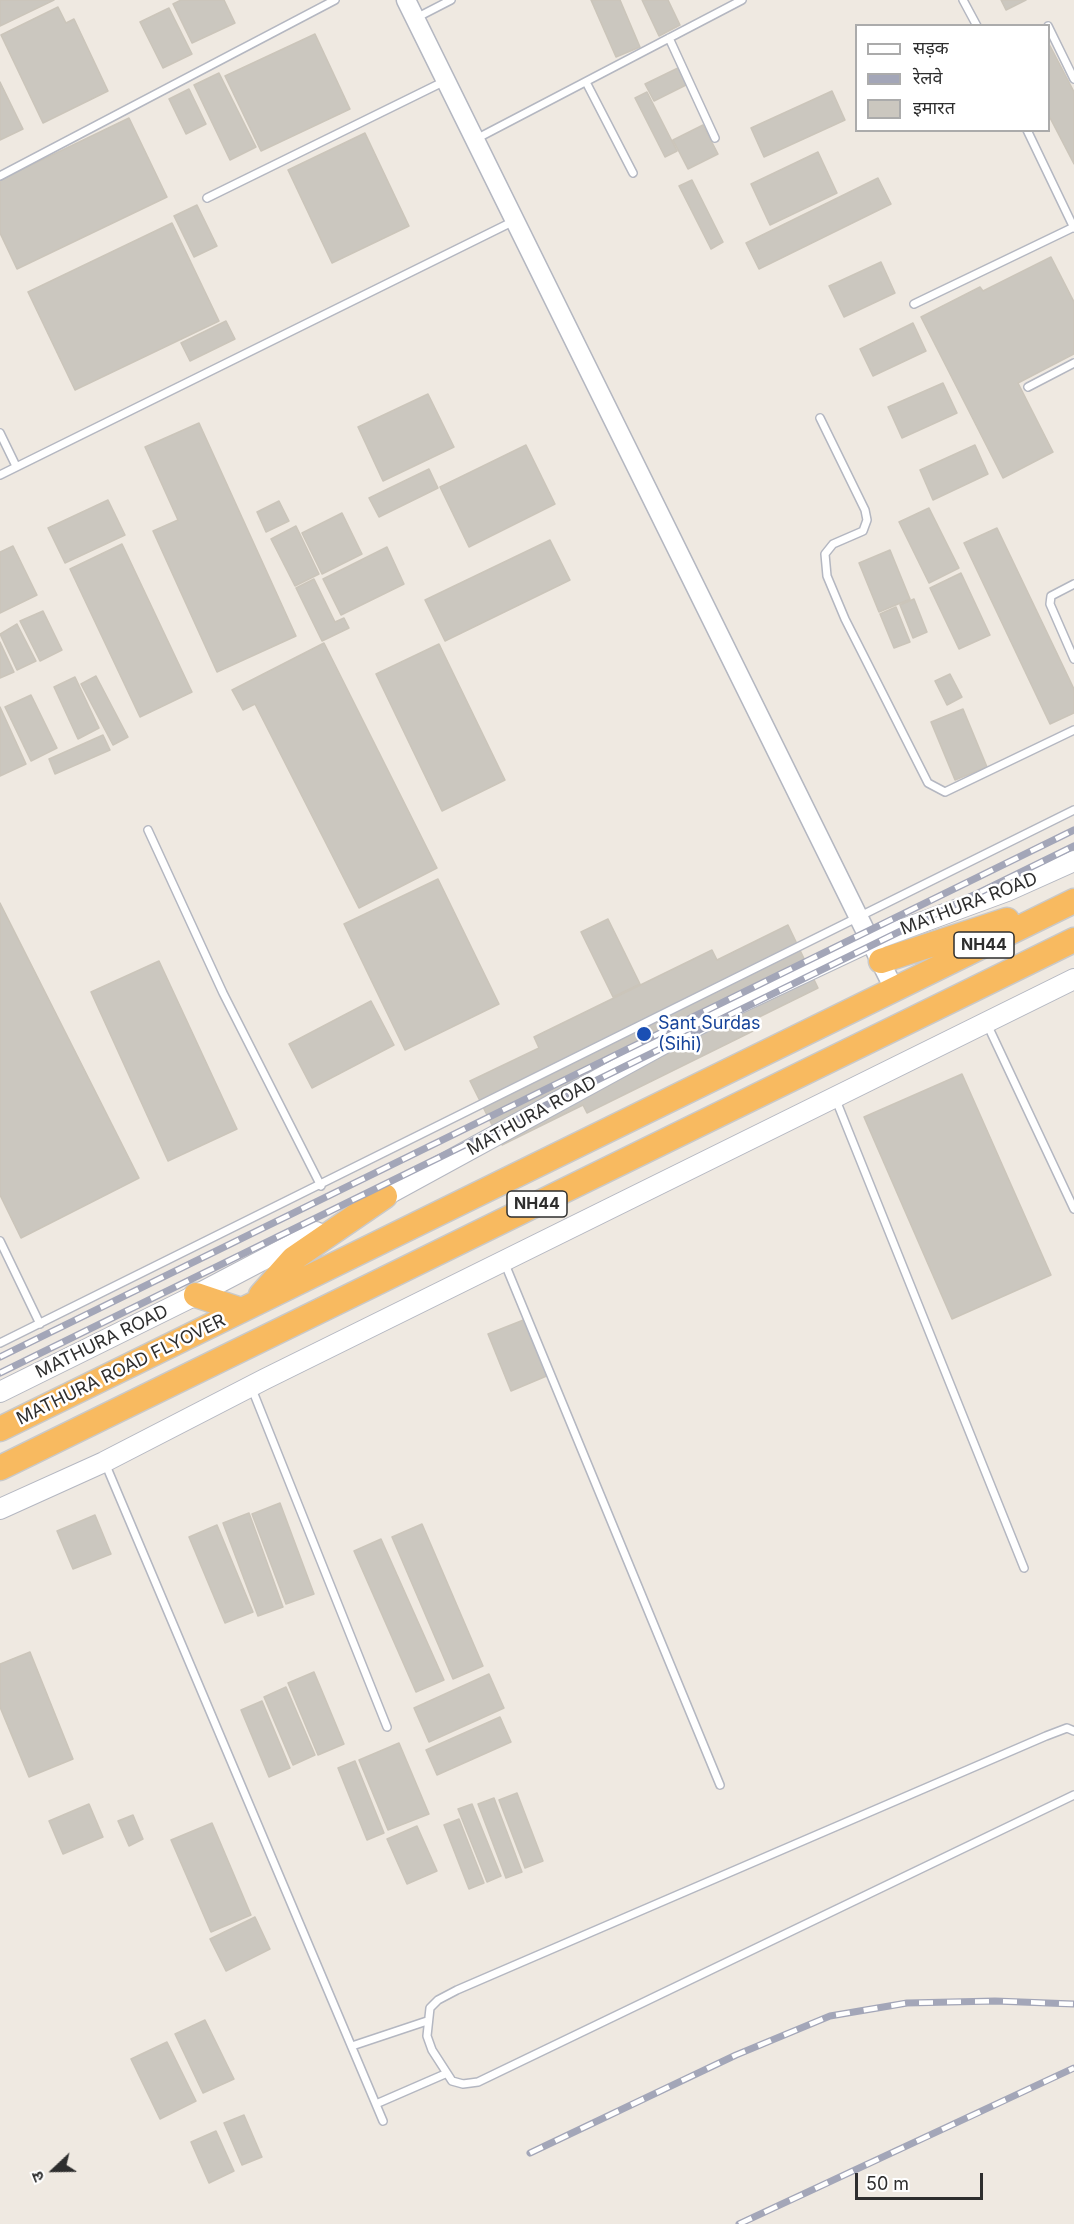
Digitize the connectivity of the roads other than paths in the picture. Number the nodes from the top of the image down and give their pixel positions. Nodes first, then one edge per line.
1 (335, 0) edge
2 (406, 0) edge
3 (451, 0) edge
4 (742, 0) edge
5 (963, 0) edge
6 (416, 18) junction
7 (976, 24) edge
8 (1050, 29) edge
9 (669, 38) junction
10 (1074, 79) edge
11 (446, 80) junction
12 (586, 82) junction
13 (1028, 132) edge
14 (716, 138) dead end
15 (476, 139) junction
16 (633, 173) dead end
17 (0, 176) edge
18 (207, 198) dead end
19 (514, 221) junction
20 (1074, 227) edge
21 (914, 304) dead end
22 (1074, 363) edge
23 (1028, 387) dead end
24 (820, 418) dead end
25 (0, 433) edge
26 (16, 466) junction
27 (0, 475) edge
28 (1074, 584) edge
29 (1074, 659) edge
30 (1074, 730) edge
31 (1074, 810) edge
32 (148, 830) dead end
33 (1074, 861) edge
34 (1074, 900) edge
35 (859, 917) junction
36 (1074, 940) edge
37 (876, 951) junction
38 (1074, 979) edge
39 (894, 989) junction
40 (986, 1022) junction
41 (835, 1097) junction
42 (321, 1186) junction
43 (385, 1196) junction
44 (1074, 1209) edge
45 (0, 1241) edge
46 (504, 1262) junction
47 (196, 1295) junction
48 (248, 1307) junction
49 (40, 1324) junction
50 (0, 1343) edge
51 (251, 1387) junction
52 (0, 1392) edge
53 (0, 1429) edge
54 (105, 1462) junction
55 (0, 1468) edge
56 (0, 1509) edge
57 (1024, 1568) dead end
58 (387, 1727) dead end
59 (1074, 1731) edge
60 (720, 1785) dead end
61 (1074, 1795) edge
62 (427, 2021) junction
63 (351, 2046) junction
64 (446, 2074) junction
65 (376, 2104) junction
66 (383, 2121) dead end

1 - 17 lane
2 - 6 street
3 - 6 lane
4 - 9 lane
5 - 7 lane
6 - 11 street
8 - 10 lane
9 - 12 lane
9 - 14 lane
11 - 15 street
11 - 18 lane
12 - 15 lane
12 - 16 lane
13 - 20 lane
15 - 19 street
19 - 26 lane
19 - 35 street
20 - 21 lane
22 - 23 lane
24 - 30 lane
25 - 26 lane
26 - 27 lane
28 - 29 lane
31 - 35 lane
32 - 42 lane
33 - 37 main road, MATHURA ROAD
34 - 37 highway
34 - 39 highway, MATHURA ROAD / NH44
35 - 37 street
35 - 42 lane
36 - 55 highway, NH44
37 - 39 street
37 - 43 main road, MATHURA ROAD
38 - 40 main road
39 - 48 highway, MATHURA ROAD / NH44
40 - 41 main road
40 - 44 lane
41 - 46 main road
41 - 57 lane
42 - 49 lane
43 - 47 main road, MATHURA ROAD
43 - 48 highway
45 - 49 lane
46 - 51 main road
46 - 60 lane
47 - 48 highway
47 - 52 main road, MATHURA ROAD
48 - 53 highway, MATHURA ROAD FLYOVER / NH44
49 - 50 lane
51 - 54 main road
51 - 58 lane
54 - 56 main road
54 - 63 lane
59 - 62 lane
61 - 64 lane
62 - 63 lane
62 - 64 lane
63 - 65 lane
64 - 65 lane
65 - 66 lane

